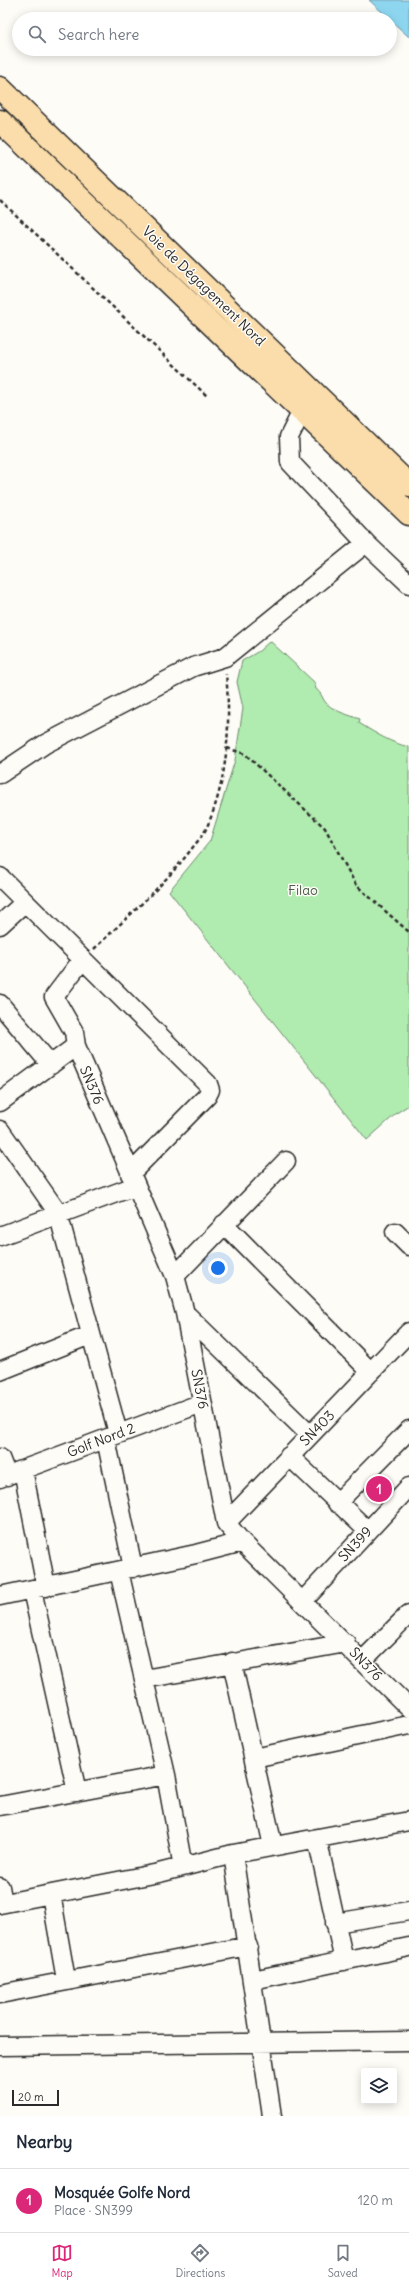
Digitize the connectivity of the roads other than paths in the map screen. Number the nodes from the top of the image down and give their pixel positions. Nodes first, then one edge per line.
1 (0, 88) edge
2 (0, 121) edge
3 (302, 411) junction
4 (409, 485) edge
5 (409, 514) edge
6 (366, 543) junction
7 (409, 584) edge
8 (0, 774) edge
9 (0, 877) edge
10 (25, 902) junction
11 (0, 925) edge
12 (82, 960) junction
13 (0, 1004) edge
14 (76, 1046) junction
15 (51, 1065) junction
16 (0, 1102) edge
17 (0, 1130) edge
18 (286, 1161) dead end
19 (133, 1180) junction
20 (58, 1213) junction
21 (224, 1224) junction
22 (395, 1232) dead end
23 (0, 1236) edge
24 (409, 1246) edge
25 (175, 1276) junction
26 (185, 1313) junction
27 (409, 1332) edge
28 (90, 1336) junction
29 (0, 1371) edge
30 (371, 1372) junction
31 (202, 1403) junction
32 (310, 1435) junction
33 (112, 1436) junction
34 (407, 1437) edge
35 (289, 1456) junction
36 (0, 1458) edge
37 (10, 1474) edge
38 (409, 1487) edge
39 (337, 1503) junction
40 (226, 1523) junction
41 (367, 1530) junction
42 (242, 1542) junction
43 (126, 1570) junction
44 (39, 1588) junction
45 (0, 1596) edge
46 (303, 1601) junction
47 (409, 1614) edge
48 (346, 1643) junction
49 (363, 1660) junction
50 (232, 1662) junction
51 (144, 1679) junction
52 (409, 1708) edge
53 (409, 1725) edge
54 (254, 1758) junction
55 (166, 1775) junction
56 (76, 1792) junction
57 (0, 1806) edge
58 (409, 1821) edge
59 (317, 1838) junction
60 (273, 1846) junction
61 (233, 1854) junction
62 (183, 1867) junction
63 (51, 1894) junction
64 (1, 1898) edge
65 (409, 1911) edge
66 (334, 1923) junction
67 (248, 1946) junction
68 (409, 1947) edge
69 (344, 1961) junction
70 (66, 1980) junction
71 (253, 1980) junction
72 (0, 1994) edge
73 (409, 2041) edge
74 (262, 2042) junction
75 (0, 2046) edge
76 (272, 2116) edge

1 - 4 highway, Voie de Dégagement Nord
2 - 3 highway, Voie de Dégagement Nord
3 - 5 highway, Voie de Dégagement Nord
3 - 6 street
6 - 7 street
6 - 8 street
9 - 10 street
10 - 11 street
10 - 12 street
12 - 14 street
12 - 19 street
13 - 15 street
14 - 15 street, SN376
14 - 19 street, SN376
15 - 16 street, SN376
17 - 20 street
18 - 21 street
19 - 20 street
19 - 25 street, SN376
20 - 23 street
20 - 28 street
21 - 25 street
21 - 30 street
22 - 24 street
25 - 26 street, SN376
26 - 31 street, SN376
26 - 32 street
27 - 30 street, SN403
28 - 29 street
28 - 33 street
30 - 32 street, SN403
31 - 33 street, Golf Nord 2
31 - 40 street, SN376
32 - 35 street, SN403
33 - 37 street, Golf Nord 2
33 - 43 street
34 - 39 street
35 - 39 street
35 - 40 street, SN403
36 - 37 street
37 - 44 street
38 - 41 street, SN399
39 - 41 street
40 - 42 street, SN376
41 - 46 street, SN399
42 - 43 street
42 - 46 street, SN376
43 - 44 street
43 - 51 street
44 - 45 street
44 - 56 street
46 - 48 street, SN376
47 - 49 street
48 - 49 street, SN376
48 - 50 street
49 - 52 street, SN376
50 - 51 street
50 - 54 street
51 - 55 street
53 - 54 street
54 - 60 street
55 - 56 street
55 - 62 street
56 - 57 street
58 - 59 street
59 - 60 street
59 - 66 street
60 - 61 street
61 - 62 street
61 - 67 street
62 - 63 street
63 - 64 street
63 - 70 street
65 - 66 street
66 - 69 street
67 - 70 street
67 - 71 street
68 - 69 street
69 - 71 street
70 - 72 street
71 - 74 street
73 - 74 street
74 - 75 street
74 - 76 street

